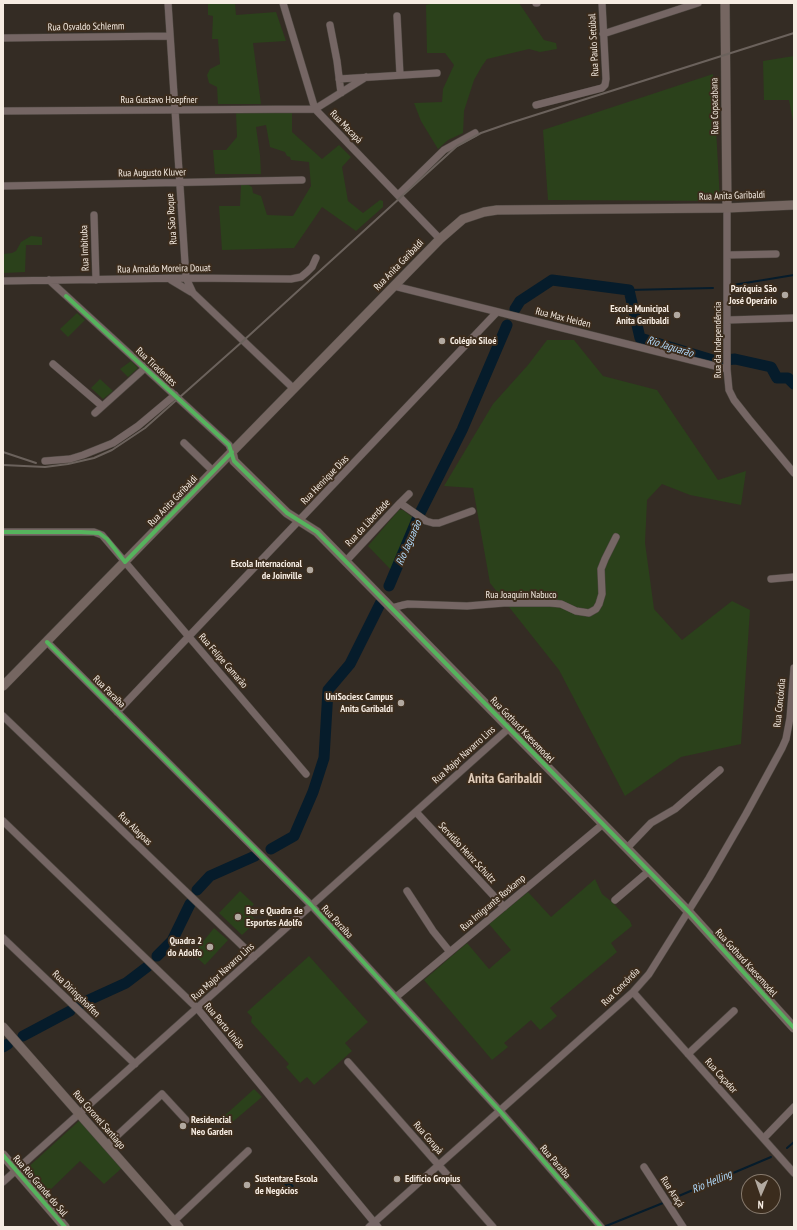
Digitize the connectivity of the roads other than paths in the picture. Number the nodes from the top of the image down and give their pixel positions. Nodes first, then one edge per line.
1 (168, 3) edge
2 (283, 3) edge
3 (602, 3) edge
4 (698, 3) edge
5 (725, 3) edge
6 (689, 4) edge
7 (397, 16) dead end
8 (330, 25) dead end
9 (603, 34) junction
10 (170, 36) junction
11 (3, 38) edge
12 (438, 73) dead end
13 (400, 75) junction
14 (366, 77) junction
15 (339, 79) junction
16 (340, 93) junction
17 (536, 105) dead end
18 (315, 109) junction
19 (175, 110) junction
20 (3, 112) edge
21 (475, 133) dead end
22 (302, 180) dead end
23 (179, 182) junction
24 (3, 186) edge
25 (398, 195) junction
26 (794, 205) edge
27 (727, 208) junction
28 (94, 215) dead end
29 (440, 239) junction
30 (776, 254) dead end
31 (727, 255) junction
32 (316, 258) dead end
33 (186, 278) junction
34 (167, 279) junction
35 (49, 280) junction
36 (72, 280) junction
37 (96, 280) junction
38 (3, 281) edge
39 (394, 286) junction
40 (193, 293) junction
41 (66, 296) junction
42 (497, 312) junction
43 (794, 318) edge
44 (728, 320) junction
45 (53, 364) dead end
46 (727, 366) junction
47 (145, 368) junction
48 (293, 388) junction
49 (175, 395) junction
50 (102, 406) junction
51 (95, 413) dead end
52 (184, 442) dead end
53 (232, 452) junction
54 (45, 461) dead end
55 (213, 471) junction
56 (794, 473) edge
57 (409, 494) dead end
58 (400, 503) junction
59 (472, 511) dead end
60 (300, 520) junction
61 (3, 532) edge
62 (616, 537) dead end
63 (346, 561) junction
64 (126, 562) junction
65 (794, 578) edge
66 (770, 579) dead end
67 (392, 608) junction
68 (189, 636) junction
69 (47, 642) junction
70 (794, 668) edge
71 (3, 686) edge
72 (793, 702) edge
73 (117, 712) junction
74 (3, 716) edge
75 (509, 728) junction
76 (720, 770) dead end
77 (306, 774) dead end
78 (416, 812) junction
79 (3, 821) edge
80 (603, 824) junction
81 (627, 848) junction
82 (649, 871) junction
83 (407, 891) dead end
84 (615, 900) dead end
85 (311, 906) junction
86 (504, 907) junction
87 (688, 911) junction
88 (3, 938) edge
89 (450, 952) junction
90 (254, 957) junction
91 (633, 992) junction
92 (396, 997) junction
93 (197, 1008) junction
94 (734, 1011) dead end
95 (3, 1027) edge
96 (794, 1028) edge
97 (688, 1054) junction
98 (348, 1062) dead end
99 (135, 1064) junction
100 (794, 1107) edge
101 (500, 1111) junction
102 (79, 1114) junction
103 (186, 1120) dead end
104 (764, 1138) junction
105 (107, 1145) junction
106 (248, 1151) dead end
107 (3, 1155) edge
108 (439, 1165) junction
109 (644, 1167) dead end
110 (16, 1170) junction
111 (794, 1172) edge
112 (3, 1182) edge
113 (177, 1225) edge
114 (374, 1226) edge
115 (65, 1227) edge
116 (493, 1227) edge
117 (601, 1227) edge
118 (683, 1227) edge

1 - 10 street, Rua São Roque
2 - 18 street, Rua Macapá
3 - 9 street, Rua Paulo Setúbal
4 - 6 street
5 - 27 main road, Rua Copacabana
6 - 9 street
7 - 13 street
8 - 15 street
9 - 17 street, Rua Paulo Setúbal
10 - 11 street, Rua Osvaldo Schlemm
10 - 19 street, Rua São Roque
12 - 13 street
13 - 14 street
14 - 15 street
14 - 16 street
15 - 16 street
16 - 18 street
18 - 19 street, Rua Gustavo Hoepfner
18 - 25 street, Rua Macapá
19 - 20 street, Rua Gustavo Hoepfner
19 - 23 street, Rua São Roque
21 - 25 street
22 - 23 street, Rua Augusto Kluver
23 - 24 street, Rua Augusto Kluver
23 - 33 street, Rua São Roque
25 - 29 street, Rua Macapá
26 - 27 main road, Rua Anita Garibaldi
27 - 29 main road, Rua Anita Garibaldi
27 - 31 street, Rua da Independência
28 - 37 street, Rua Imbituba
29 - 39 main road, Rua Anita Garibaldi
30 - 31 street
31 - 44 street, Rua da Independência
32 - 33 street, Rua Arnaldo Moreira Douat
33 - 34 street, Rua Arnaldo Moreira Douat
33 - 40 street, Rua São Roque
34 - 37 street, Rua Arnaldo Moreira Douat
34 - 40 street
35 - 36 street, Rua Arnaldo Moreira Douat
35 - 38 street, Rua Arnaldo Moreira Douat
35 - 41 street, Rua Tiradentes
36 - 37 street, Rua Arnaldo Moreira Douat
36 - 41 street
39 - 42 street, Rua Max Heiden
39 - 48 main road, Rua Anita Garibaldi
40 - 48 street, Rua São Roque
41 - 47 street, Rua Tiradentes
42 - 46 street, Rua Max Heiden
42 - 60 street, Rua Henrique Dias
43 - 44 street
44 - 46 street, Rua da Independência
45 - 50 street
46 - 56 street, Rua da Independência
47 - 49 street, Rua Tiradentes
47 - 50 street
48 - 53 main road, Rua Anita Garibaldi
49 - 53 street, Rua Tiradentes
49 - 54 street
50 - 51 street
52 - 55 street
53 - 55 main road, Rua Anita Garibaldi
53 - 60 main road, Rua Gothard Kaesemodel
55 - 64 main road, Rua Anita Garibaldi
57 - 58 street
58 - 59 street, Rua da Liberdade
58 - 63 street, Rua da Liberdade
60 - 63 main road, Rua Gothard Kaesemodel
60 - 68 street, Rua Henrique Dias
61 - 64 street, Rua Felipe Camarão
62 - 67 street, Rua Joaquim Nabuco
63 - 67 main road, Rua Gothard Kaesemodel
64 - 68 street, Rua Felipe Camarão
64 - 69 main road, Rua Anita Garibaldi
65 - 66 street
67 - 75 main road, Rua Gothard Kaesemodel
68 - 73 street, Rua Henrique Dias
68 - 77 street, Rua Felipe Camarão
69 - 71 main road, Rua Anita Garibaldi
69 - 73 street, Rua Paraíba
70 - 72 street, Rua Concórdia
72 - 87 street, Rua Concórdia
73 - 85 street, Rua Paraíba
74 - 90 street, Rua Alagoas
75 - 78 street, Rua Major Navarro Lins
75 - 80 main road, Rua Gothard Kaesemodel
76 - 81 street
78 - 85 street, Rua Major Navarro Lins
78 - 86 street, Servidão Heinz Schultz
79 - 93 street, Rua Porto União
80 - 81 main road, Rua Gothard Kaesemodel
80 - 86 street, Rua Imigrante Roskamp
81 - 82 main road, Rua Gothard Kaesemodel
82 - 84 street
82 - 87 main road, Rua Gothard Kaesemodel
83 - 89 street
85 - 90 street, Rua Major Navarro Lins
85 - 92 street, Rua Paraíba
86 - 89 street, Rua Imigrante Roskamp
87 - 91 street, Rua Concórdia
87 - 96 main road, Rua Gothard Kaesemodel
88 - 99 street, Rua Diringshoffen
89 - 92 street, Rua Imigrante Roskamp
90 - 93 street, Rua Major Navarro Lins
91 - 97 street, Rua Caçador
91 - 101 street, Rua Concórdia
92 - 101 street, Rua Paraíba
93 - 99 street, Rua Major Navarro Lins
93 - 114 street, Rua Porto União
94 - 97 street
95 - 102 main road, Rua Coronel Santiago
97 - 104 street, Rua Caçador
98 - 108 street, Rua Corupá
99 - 102 street, Rua Major Navarro Lins
100 - 104 street
101 - 108 street, Rua Concórdia
101 - 117 street, Rua Paraíba
102 - 105 main road, Rua Coronel Santiago
102 - 110 street, Rua Major Navarro Lins
103 - 105 street
104 - 111 street, Rua Caçador
105 - 113 main road, Rua Coronel Santiago
106 - 113 street
107 - 110 main road, Rua Rio Grande do Sul
108 - 114 street, Rua Concórdia
108 - 116 street, Rua Corupá
109 - 118 street, Rua Araçá
110 - 112 street, Rua Major Navarro Lins
110 - 115 main road, Rua Rio Grande do Sul

